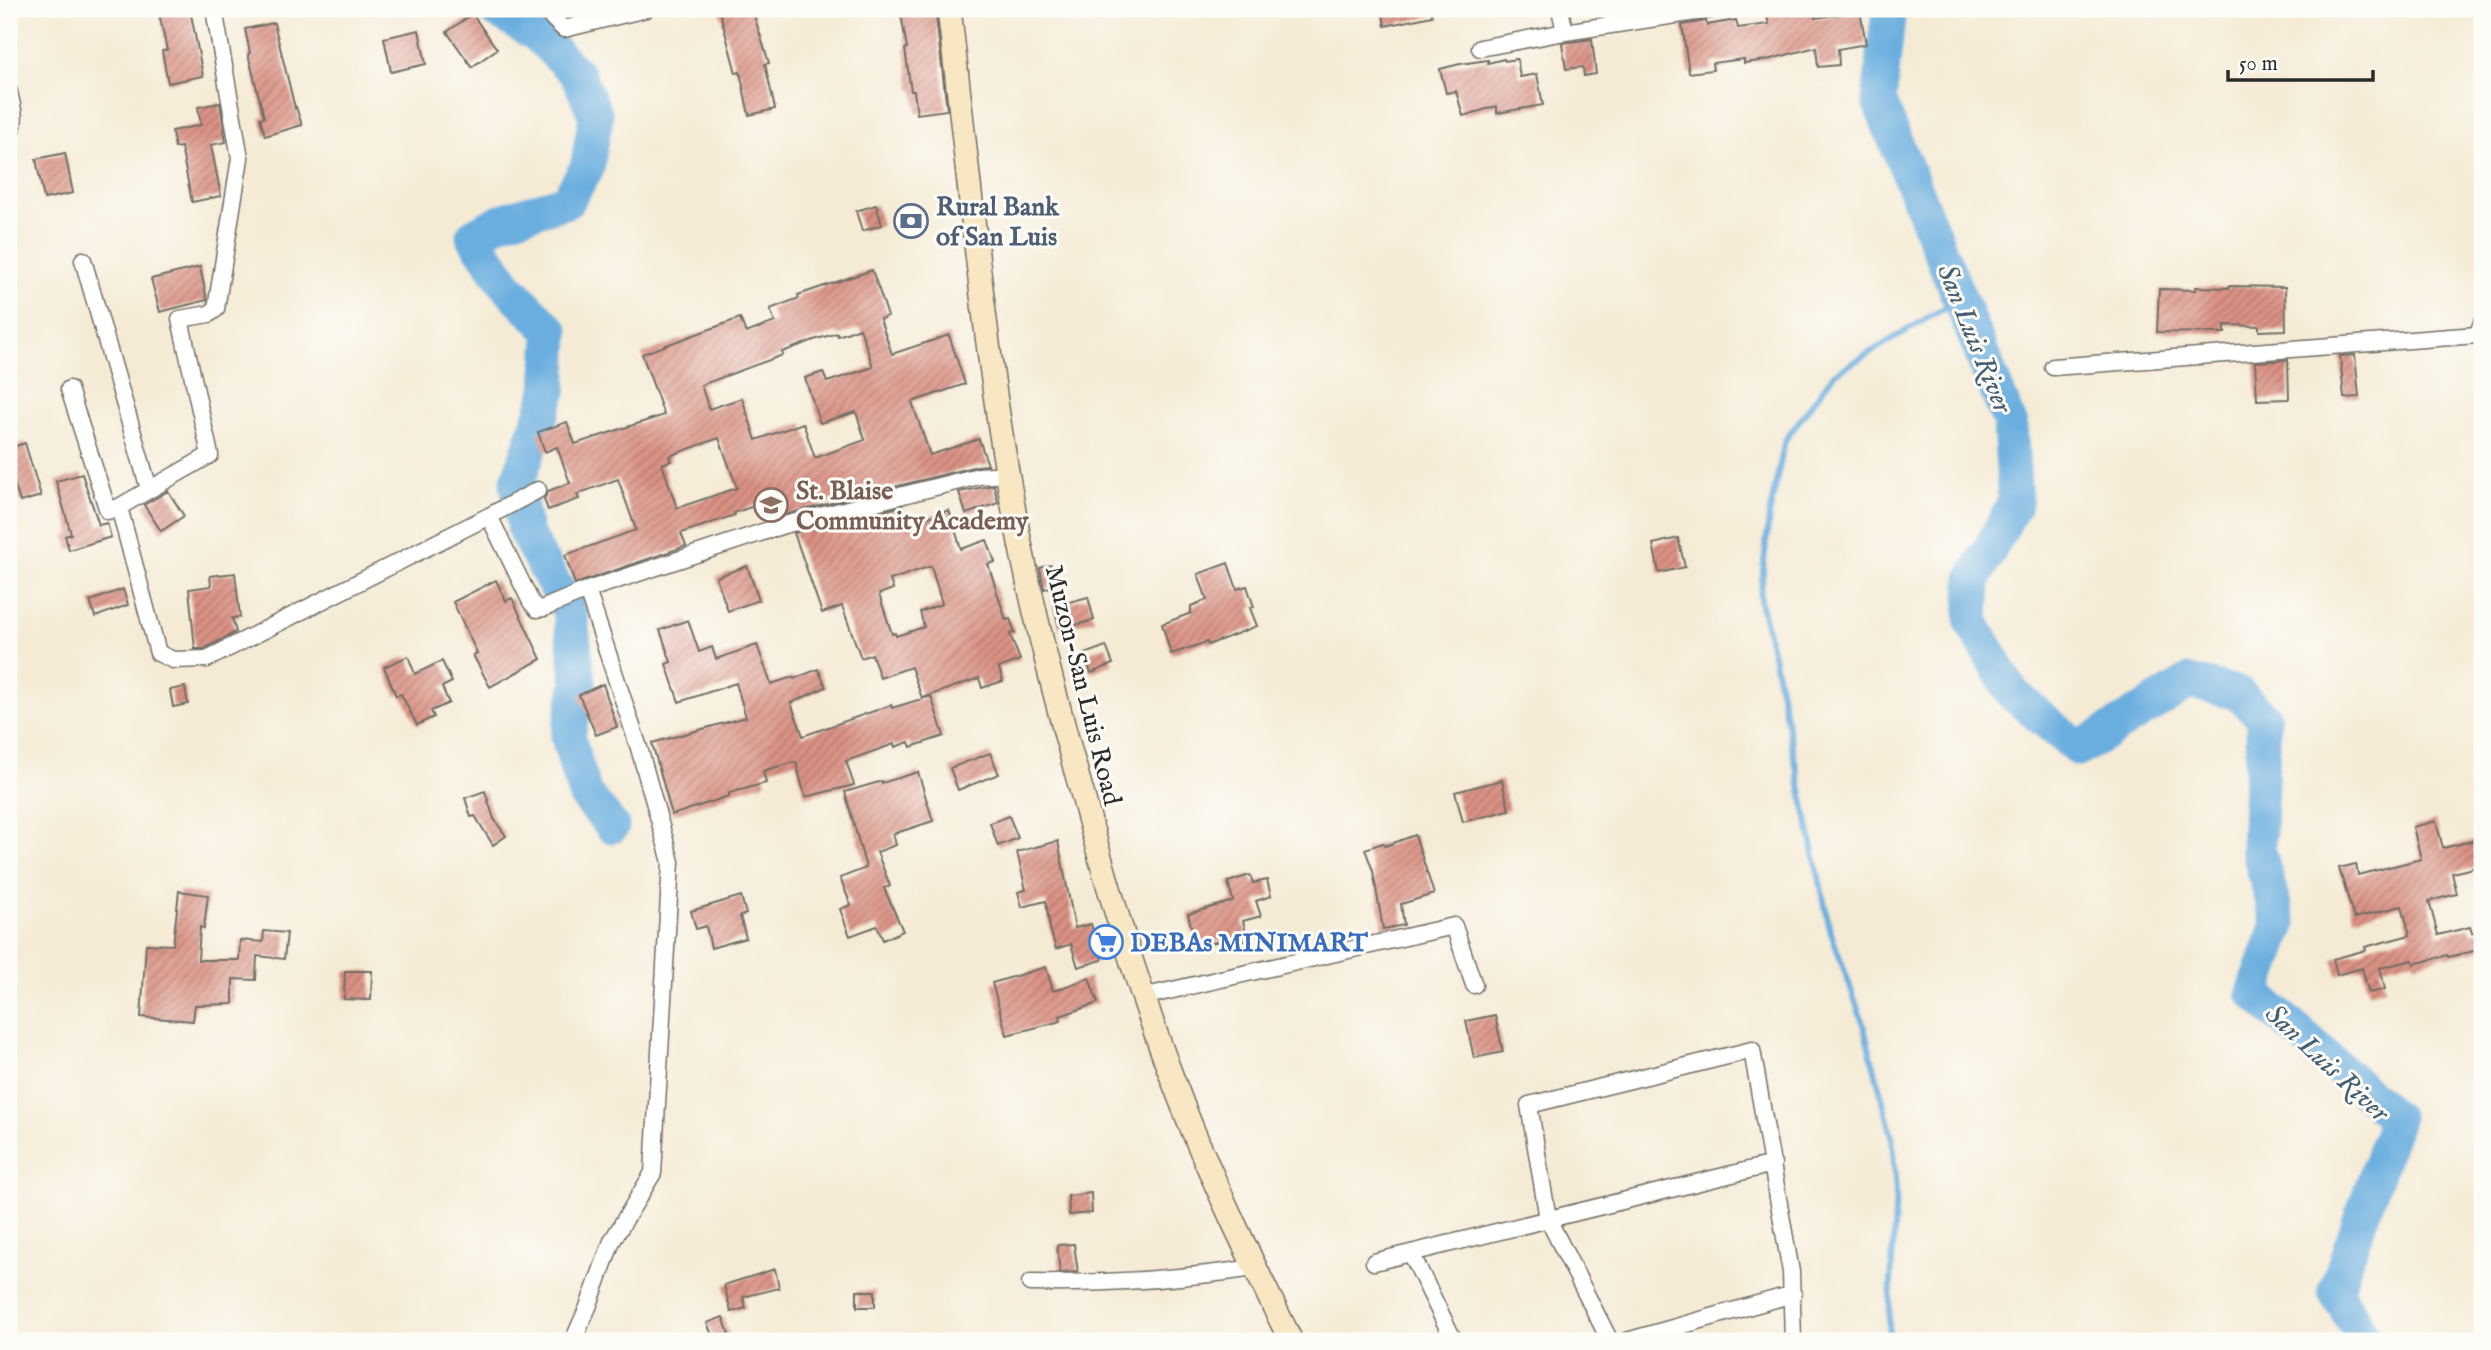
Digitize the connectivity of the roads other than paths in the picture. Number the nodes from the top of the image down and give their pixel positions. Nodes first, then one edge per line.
1 (214, 9) edge
2 (543, 9) edge
3 (646, 9) edge
4 (949, 9) edge
5 (1560, 9) edge
6 (1715, 9) edge
7 (1565, 32) junction
8 (1480, 48) dead end
9 (9, 92) edge
10 (9, 134) edge
11 (83, 260) dead end
12 (2482, 323) edge
13 (2053, 367) dead end
14 (69, 389) dead end
15 (1007, 474) junction
16 (149, 489) junction
17 (538, 490) dead end
18 (119, 507) junction
19 (489, 516) junction
20 (580, 593) junction
21 (1474, 985) dead end
22 (1142, 997) junction
23 (1773, 1164) junction
24 (1548, 1219) junction
25 (1411, 1253) junction
26 (1374, 1262) dead end
27 (1254, 1268) junction
28 (1030, 1283) dead end
29 (1793, 1294) junction
30 (573, 1341) edge
31 (1291, 1341) edge
32 (1454, 1341) edge
33 (1610, 1341) edge
34 (1627, 1341) edge
35 (1793, 1341) edge

1 - 16 street
2 - 3 street
4 - 15 main road, Muzon-San Luis Road
5 - 7 street
6 - 7 street
7 - 8 street
9 - 10 street
11 - 16 street
12 - 13 street
14 - 18 street
15 - 20 street
15 - 22 main road, Muzon-San Luis Road
16 - 18 street
17 - 19 street
18 - 19 street
19 - 20 street
20 - 30 street
21 - 22 street
22 - 27 main road, Muzon-San Luis Road
23 - 24 street
23 - 24 street
23 - 29 street
24 - 25 street
24 - 33 street
25 - 26 street
25 - 32 street
27 - 28 street
27 - 31 main road, Muzon-San Luis Road
29 - 34 street
29 - 35 street

